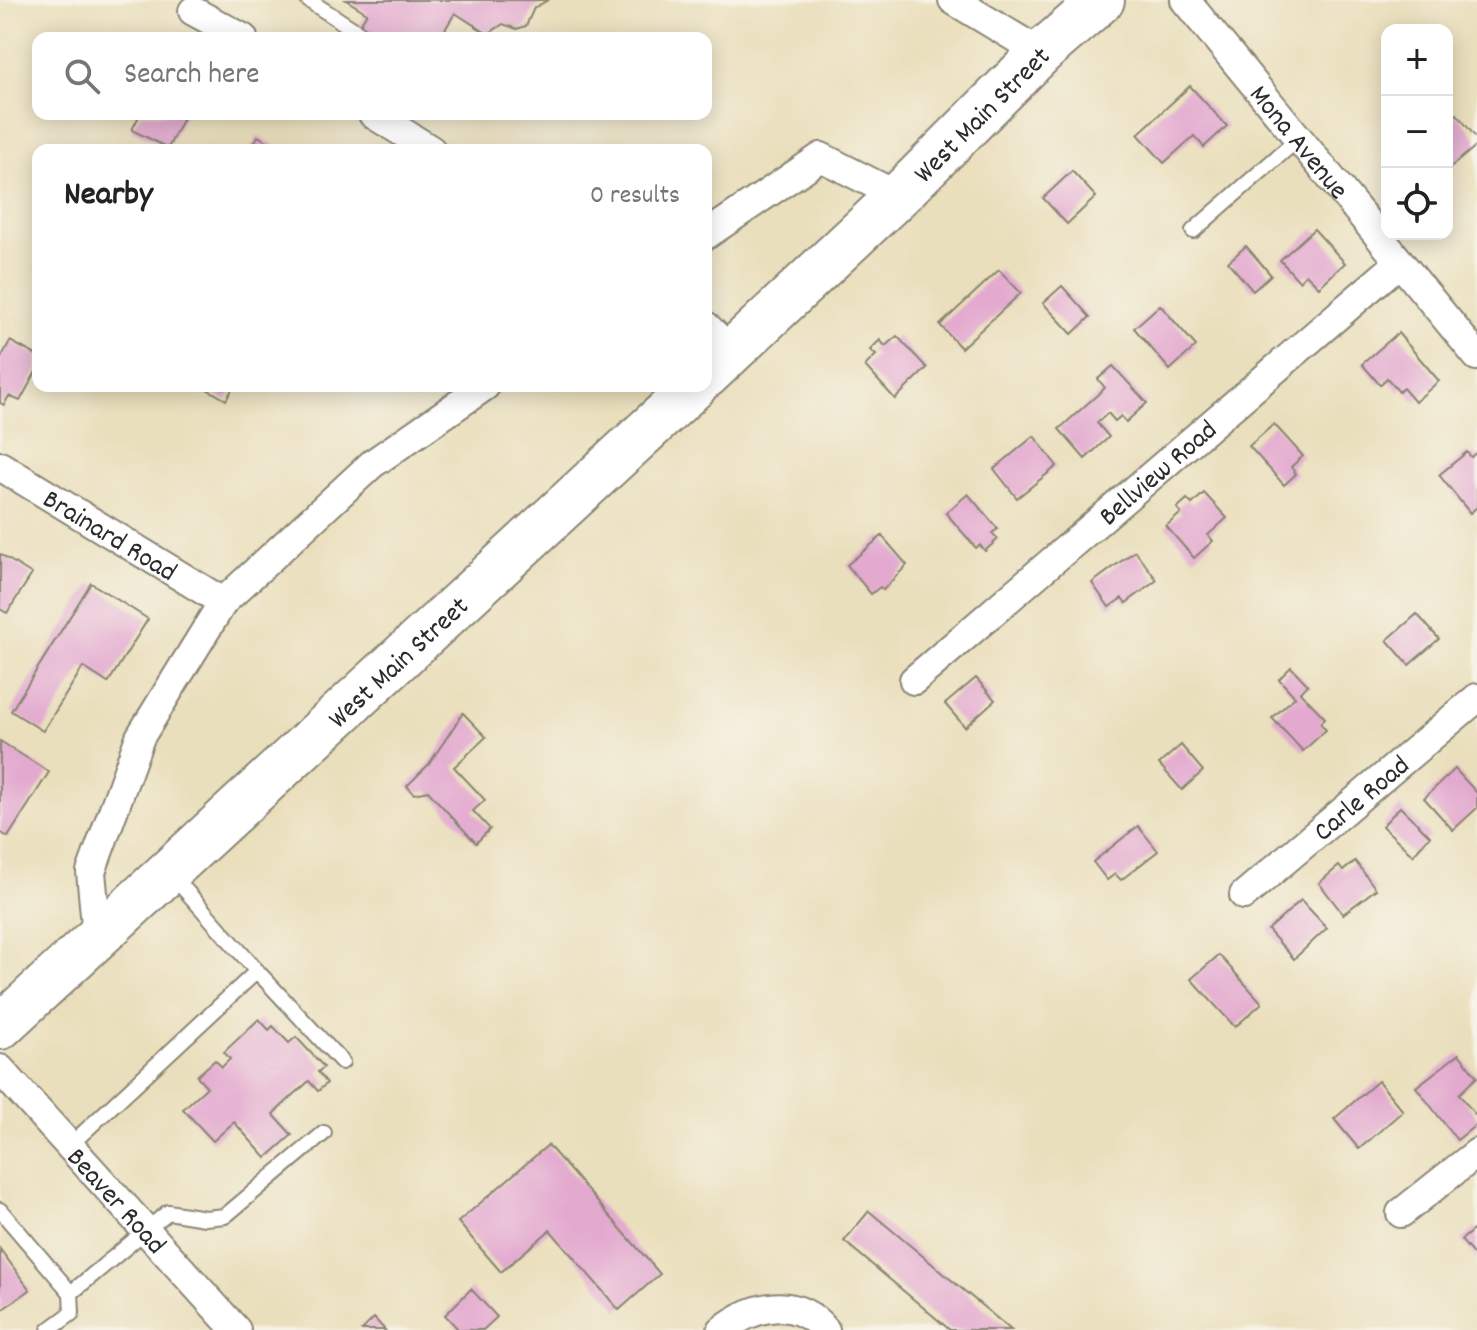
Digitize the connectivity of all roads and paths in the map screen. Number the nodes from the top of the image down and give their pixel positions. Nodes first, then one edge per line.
1 (308, 0) edge
2 (953, 0) edge
3 (1102, 0) edge
4 (1185, 0) edge
5 (185, 6) edge
6 (232, 32) edge
7 (358, 32) edge
8 (1041, 53) junction
9 (383, 120) edge
10 (1299, 138) junction
11 (421, 144) edge
12 (898, 196) junction
13 (712, 231) edge
14 (1193, 231) dead end
15 (1400, 262) junction
16 (715, 352) edge
17 (1477, 356) edge
18 (476, 392) edge
19 (688, 392) edge
20 (0, 466) edge
21 (223, 602) junction
22 (914, 680) dead end
23 (1477, 698) edge
24 (168, 871) junction
25 (1244, 895) dead end
26 (97, 936) junction
27 (257, 971) junction
28 (0, 1027) edge
29 (342, 1062) dead end
30 (0, 1069) edge
31 (324, 1133) dead end
32 (68, 1147) junction
33 (1477, 1153) edge
34 (0, 1210) edge
35 (1401, 1213) dead end
36 (144, 1229) junction
37 (71, 1293) junction
38 (49, 1330) edge
39 (236, 1330) edge
40 (722, 1330) edge
41 (825, 1330) edge

1 - 7 lane
2 - 8 street
3 - 8 main road, West Main Street
4 - 10 street, Mona Avenue
5 - 6 street
8 - 12 main road, West Main Street
9 - 11 street
10 - 14 lane
10 - 15 street, Mona Avenue
12 - 13 street, West Main Street
12 - 16 main road, West Main Street
15 - 17 street, Mona Avenue
15 - 22 street, Bellview Road
18 - 21 street
19 - 24 main road, West Main Street
20 - 21 street, Brainard Road
21 - 26 street
23 - 25 street, Carle Road
24 - 26 main road, West Main Street
24 - 27 lane
26 - 28 main road, West Main Street
27 - 29 lane
27 - 32 lane
30 - 32 street, Beaver Road
31 - 36 lane
32 - 36 street, Beaver Road
33 - 35 street
34 - 37 lane
36 - 37 lane
36 - 39 street, Beaver Road
37 - 38 lane
40 - 41 street

